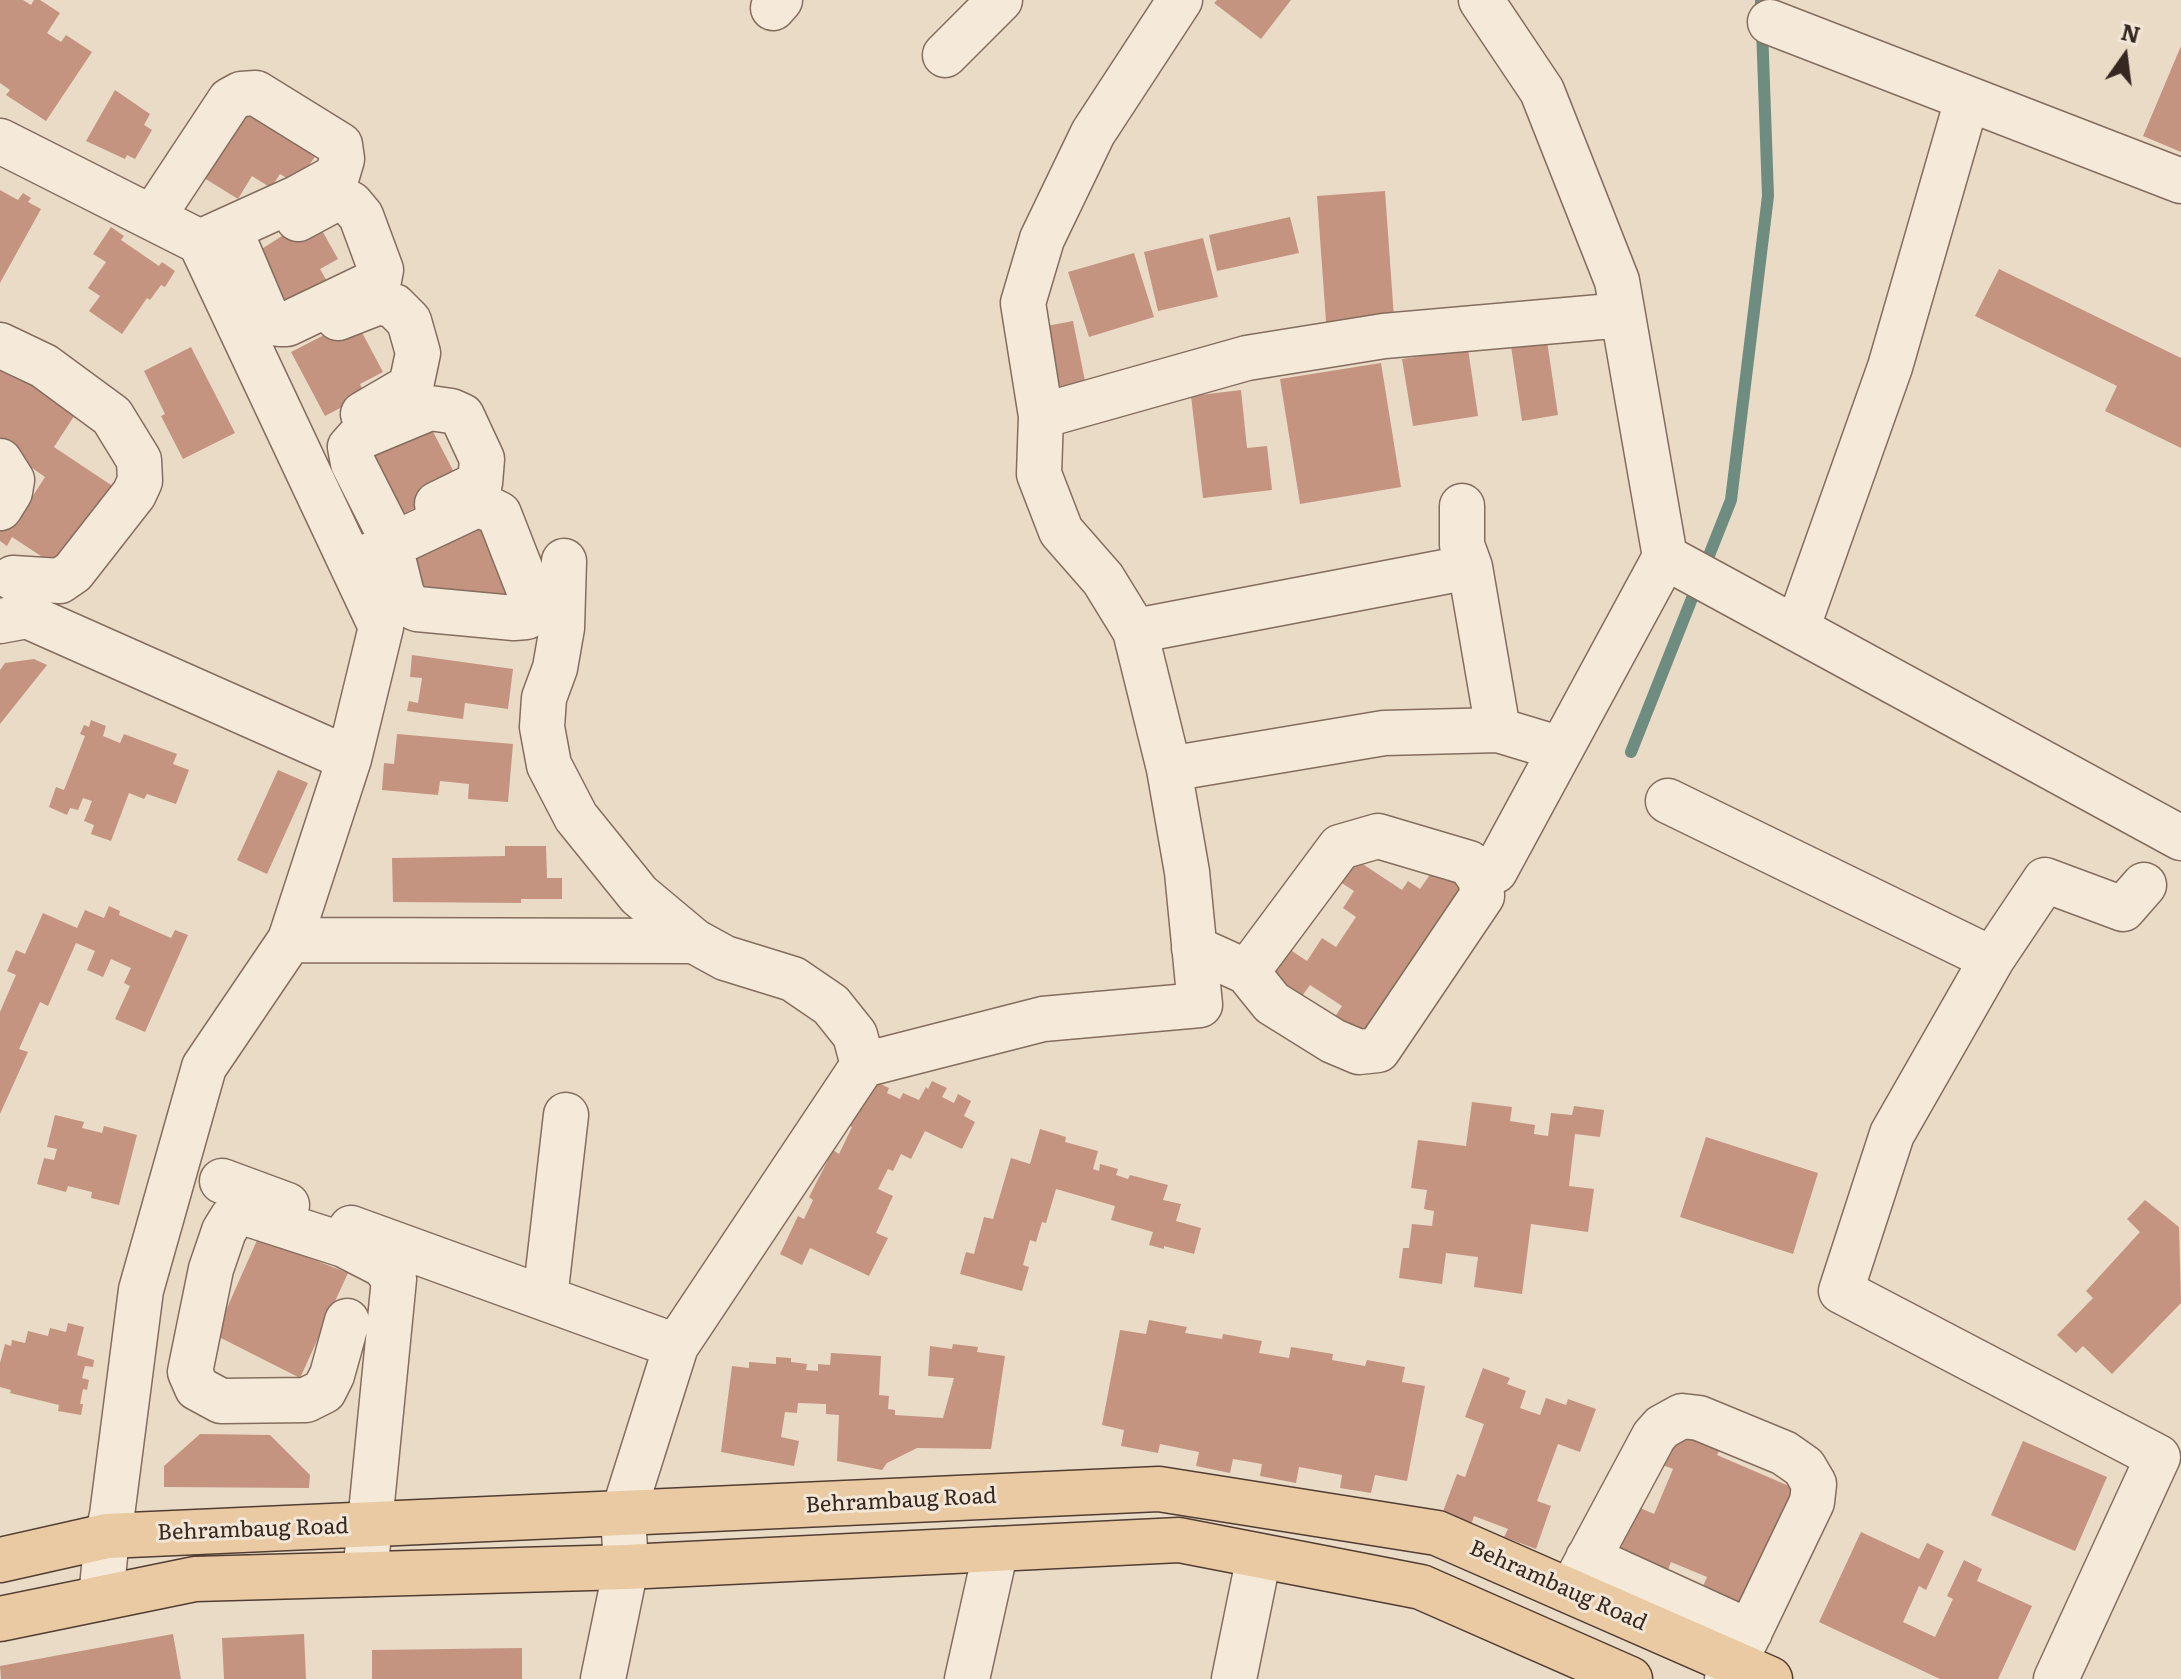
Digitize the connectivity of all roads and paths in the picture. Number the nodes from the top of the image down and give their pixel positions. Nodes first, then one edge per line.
1 (1000, 0) edge
2 (1180, 0) edge
3 (1481, 0) edge
4 (1770, 22) dead end
5 (945, 55) dead end
6 (1967, 100) junction
7 (0, 141) edge
8 (2181, 181) edge
9 (160, 206) junction
10 (220, 246) junction
11 (1623, 315) junction
12 (0, 345) edge
13 (253, 355) junction
14 (1041, 416) junction
15 (298, 450) junction
16 (0, 461) edge
17 (1462, 506) dead end
18 (0, 508) edge
19 (1665, 557) junction
20 (564, 561) dead end
21 (1470, 567) junction
22 (10, 594) edge
23 (1797, 629) junction
24 (1135, 631) junction
25 (1498, 730) junction
26 (1561, 749) junction
27 (349, 759) junction
28 (1169, 769) junction
29 (1668, 801) dead end
30 (2181, 838) edge
31 (1495, 871) dead end
32 (2144, 885) dead end
33 (290, 940) junction
34 (694, 941) junction
35 (1194, 948) junction
36 (1992, 959) junction
37 (1247, 972) junction
38 (863, 1065) junction
39 (566, 1115) dead end
40 (222, 1181) dead end
41 (545, 1298) junction
42 (347, 1321) dead end
43 (676, 1346) junction
44 (1065, 1493) junction
45 (623, 1514) junction
46 (368, 1525) junction
47 (1437, 1533) junction
48 (107, 1536) junction
49 (1060, 1545) junction
50 (996, 1549) junction
51 (1259, 1556) junction
52 (0, 1560) edge
53 (626, 1567) junction
54 (365, 1574) junction
55 (1580, 1575) junction
56 (1421, 1587) junction
57 (101, 1598) junction
58 (0, 1619) edge
59 (1746, 1663) edge
60 (603, 1679) edge
61 (967, 1679) edge
62 (1234, 1679) edge
63 (1630, 1679) edge
64 (2056, 1679) edge

1 - 5 street
2 - 14 street
3 - 11 street
4 - 6 street
6 - 8 street
6 - 23 street
7 - 9 street
9 - 10 street
9 - 10 street
10 - 13 street
11 - 14 street
11 - 19 street
12 - 22 street
13 - 15 street
13 - 15 street
14 - 24 street
15 - 27 street
16 - 18 street
17 - 21 street
19 - 23 street
19 - 26 street
20 - 34 street
21 - 24 street
21 - 25 street
22 - 27 street
23 - 30 street
24 - 28 street
25 - 26 street
25 - 28 street
26 - 31 street
27 - 33 street
28 - 35 street
29 - 36 street
32 - 36 street
33 - 34 street
33 - 48 street
34 - 38 street
35 - 37 street
35 - 38 street
36 - 64 street
37 - 37 street
38 - 43 street
39 - 41 street
40 - 41 street
41 - 43 street
42 - 46 street
43 - 45 street
44 - 45 main road, Behrambaug Road
44 - 47 main road, Behrambaug Road
44 - 49 main road
45 - 46 main road, Behrambaug Road
45 - 53 street
46 - 48 main road, Behrambaug Road
46 - 54 street
47 - 55 main road, Behrambaug Road
47 - 56 main road
48 - 52 main road, Behrambaug Road
48 - 57 street
49 - 50 main road
49 - 51 main road
50 - 53 main road
50 - 61 street
51 - 56 main road
51 - 62 street
53 - 54 main road
53 - 60 street
54 - 57 main road
55 - 59 main road, Behrambaug Road
55 - 59 street
56 - 63 main road
57 - 58 main road

